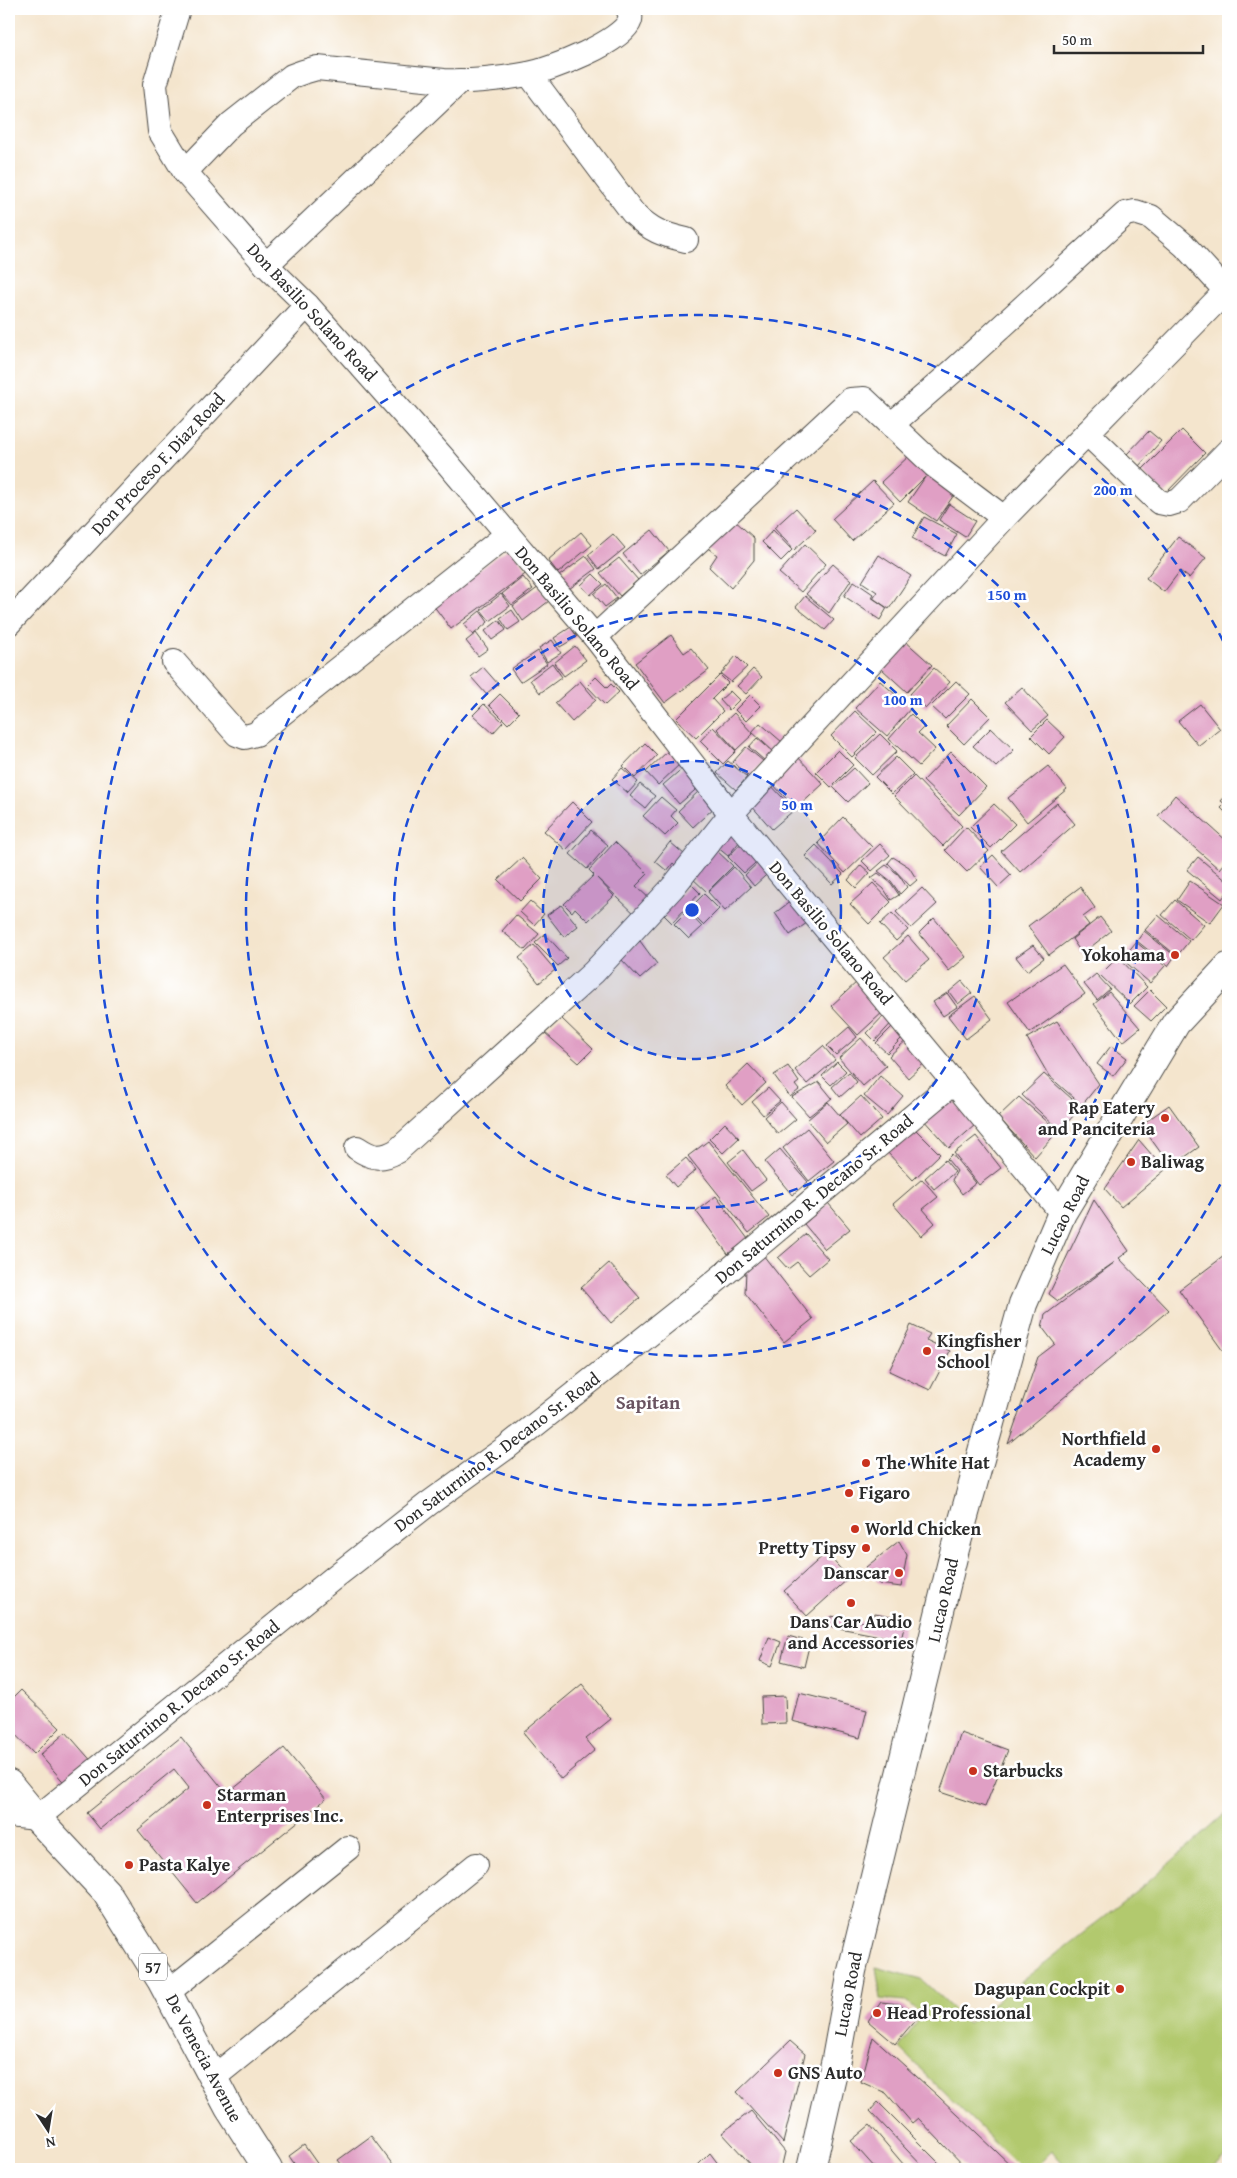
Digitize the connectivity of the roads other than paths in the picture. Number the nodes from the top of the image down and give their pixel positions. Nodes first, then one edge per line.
1 (178, 9) edge
2 (628, 9) edge
3 (529, 74) junction
4 (460, 81) junction
5 (185, 172) junction
6 (686, 240) dead end
7 (266, 265) junction
8 (1227, 290) edge
9 (307, 305) junction
10 (891, 426) junction
11 (1087, 433) junction
12 (1228, 451) edge
13 (1004, 518) junction
14 (508, 534) junction
15 (9, 623) edge
16 (595, 637) junction
17 (174, 662) dead end
18 (731, 814) junction
19 (1228, 967) edge
20 (954, 1082) junction
21 (357, 1148) dead end
22 (1062, 1213) junction
23 (9, 1784) edge
24 (9, 1815) edge
25 (37, 1818) junction
26 (348, 1848) dead end
27 (476, 1865) dead end
28 (168, 1992) junction
29 (213, 2078) junction
30 (268, 2169) edge
31 (811, 2169) edge

1 - 5 street, Don Basilio Solano Road
2 - 3 street
3 - 4 street
3 - 6 street
4 - 5 street
4 - 7 street
5 - 7 street, Don Basilio Solano Road
7 - 9 street, Don Basilio Solano Road
8 - 10 street
8 - 11 street
9 - 14 street, Don Basilio Solano Road
9 - 15 street, Don Proceso F. Diaz Road
10 - 13 street
10 - 16 street
11 - 12 street
11 - 13 street
13 - 18 street
14 - 16 street, Don Basilio Solano Road
14 - 17 street
16 - 18 street, Don Basilio Solano Road
18 - 20 street, Don Basilio Solano Road
18 - 21 street
19 - 22 highway, Lucao Road
20 - 22 street, Don Basilio Solano Road
20 - 25 street, Don Saturnino R. Decano Sr. Road
22 - 31 highway, Lucao Road
23 - 25 highway, De Venecia Avenue / 57
24 - 25 street
25 - 28 highway, De Venecia Avenue / 57
26 - 28 street
27 - 29 street
28 - 29 highway, De Venecia Avenue / 57
29 - 30 highway, De Venecia Avenue / 57

